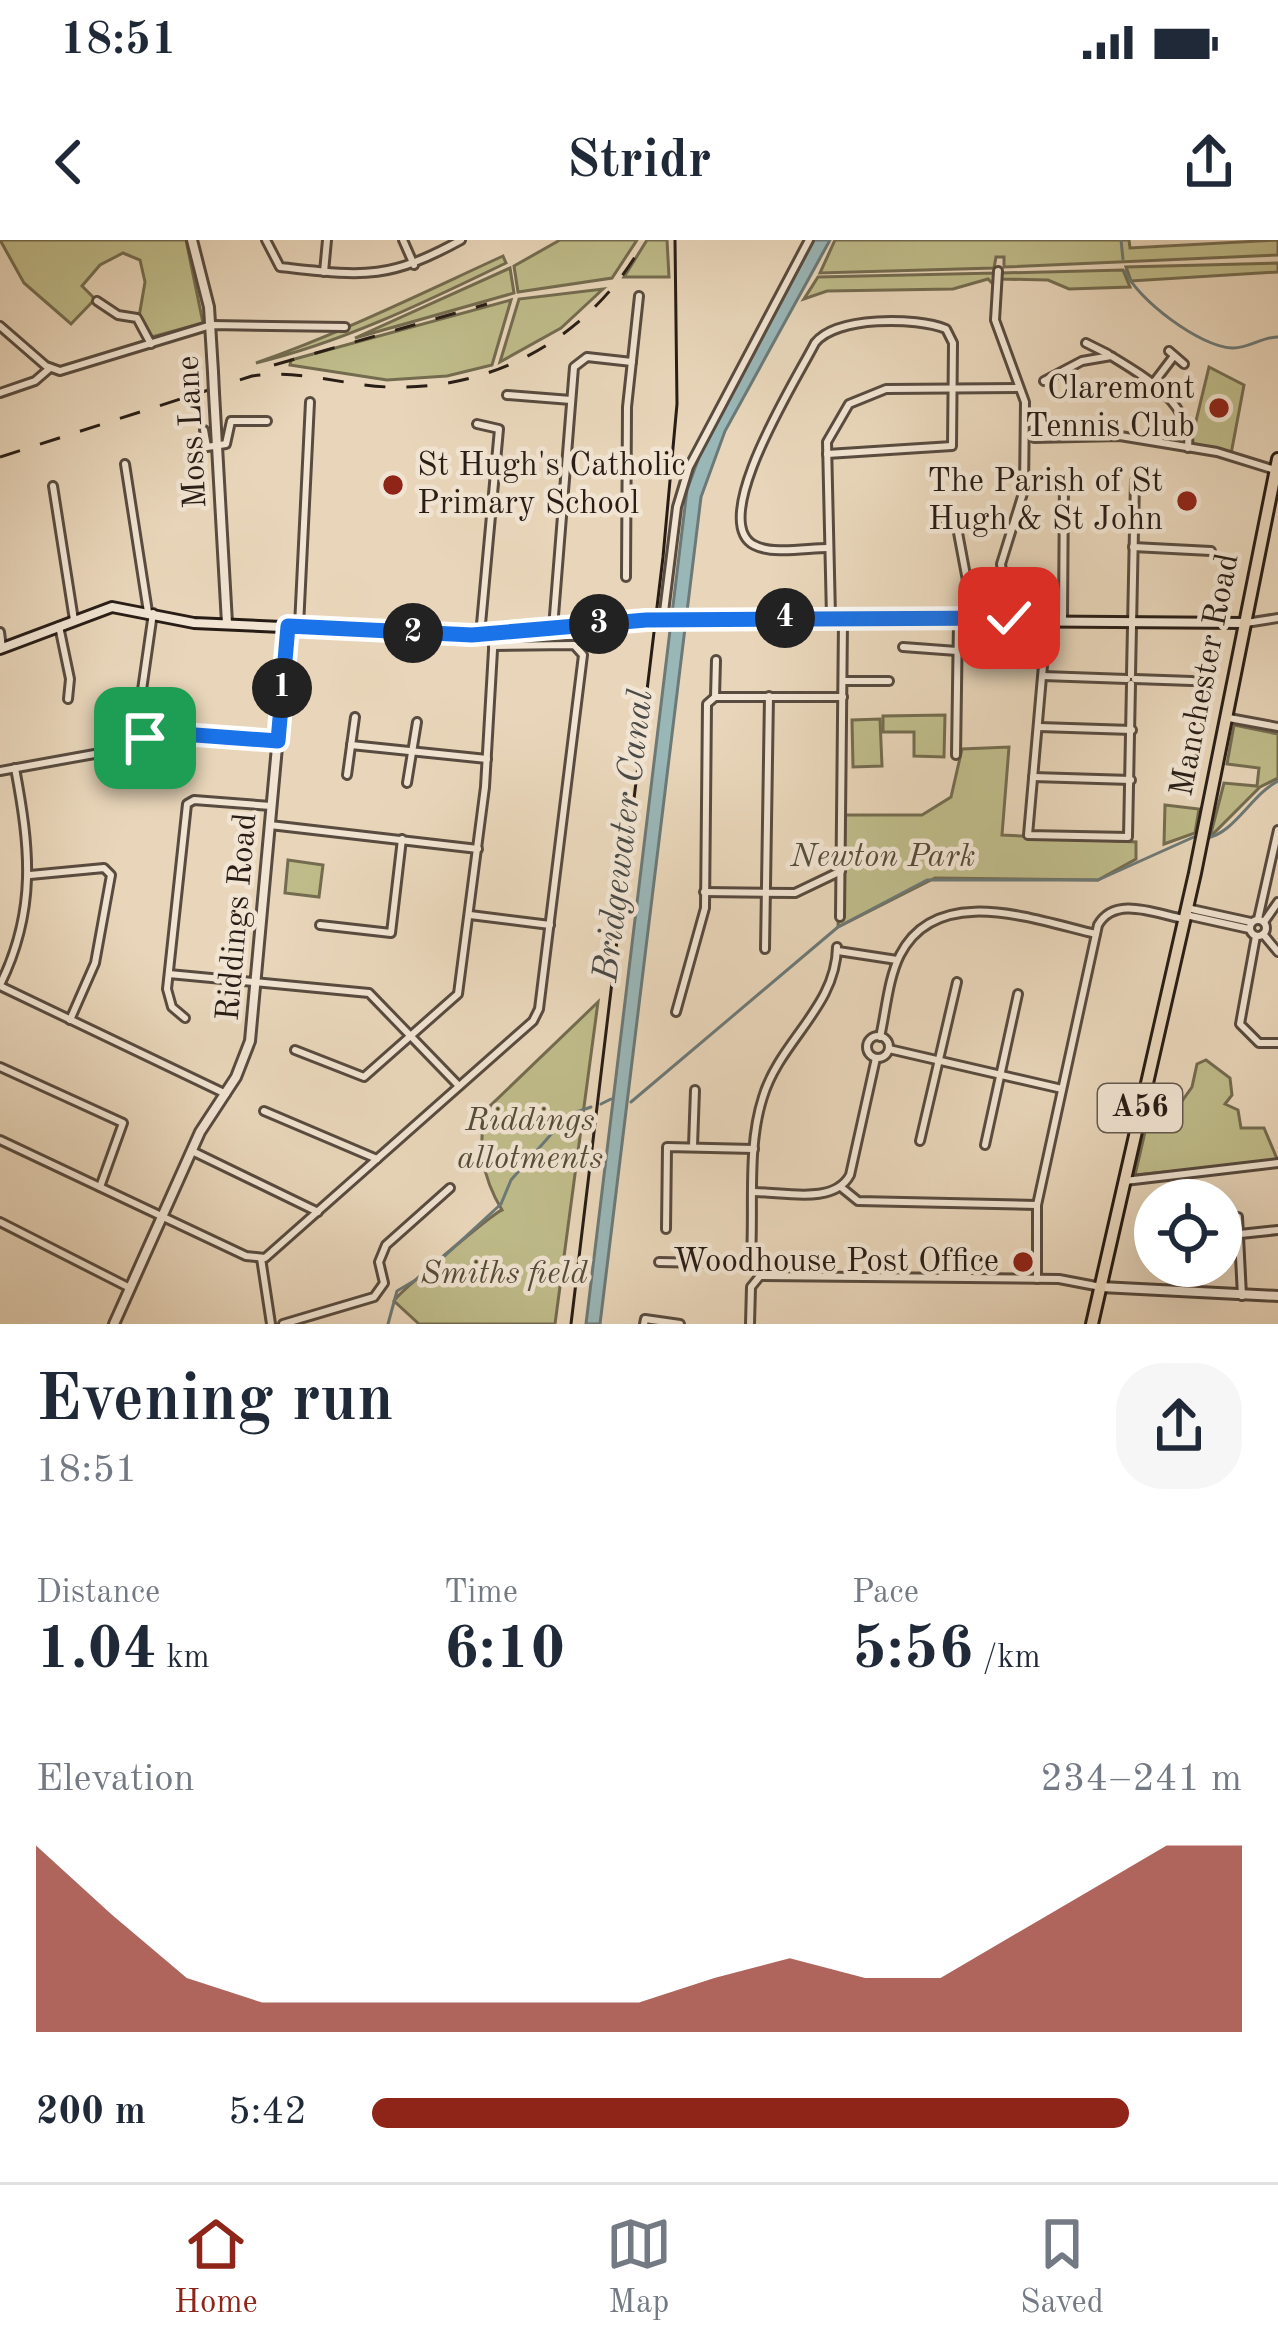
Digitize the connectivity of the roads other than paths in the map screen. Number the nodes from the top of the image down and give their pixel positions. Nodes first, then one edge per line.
1 (192, 240) edge
2 (266, 240) edge
3 (327, 240) edge
4 (403, 240) edge
5 (461, 240) edge
6 (809, 240) edge
7 (413, 265) junction
8 (324, 272) junction
9 (998, 272) dead end
10 (639, 296) dead end
11 (97, 301) dead end
12 (211, 325) junction
13 (0, 326) edge
14 (345, 327) dead end
15 (1086, 343) dead end
16 (151, 344) junction
17 (1111, 356) junction
18 (632, 362) junction
19 (1184, 364) dead end
20 (50, 368) junction
21 (1043, 381) dead end
22 (1152, 385) junction
23 (1018, 388) junction
24 (954, 389) junction
25 (0, 394) edge
26 (507, 395) dead end
27 (571, 400) junction
28 (310, 402) dead end
29 (267, 421) dead end
30 (477, 424) dead end
31 (204, 430) dead end
32 (1034, 438) dead end
33 (218, 448) junction
34 (1188, 448) junction
35 (827, 454) junction
36 (124, 464) dead end
37 (1277, 464) edge
38 (1064, 480) dead end
39 (1135, 481) dead end
40 (53, 486) dead end
41 (935, 517) dead end
42 (1133, 547) junction
43 (829, 548) junction
44 (1210, 551) dead end
45 (626, 577) dead end
46 (151, 612) junction
47 (831, 617) junction
48 (843, 617) junction
49 (958, 618) junction
50 (974, 618) junction
51 (1009, 618) junction
52 (1278, 618) edge
53 (1048, 619) junction
54 (1063, 619) junction
55 (74, 620) junction
56 (663, 620) junction
57 (1132, 620) junction
58 (227, 623) junction
59 (1245, 623) junction
60 (59, 626) junction
61 (294, 627) junction
62 (553, 628) junction
63 (0, 632) edge
64 (494, 633) junction
65 (480, 634) junction
66 (493, 646) junction
67 (903, 647) dead end
68 (1, 649) edge
69 (957, 651) junction
70 (716, 661) dead end
71 (1043, 676) junction
72 (1131, 679) junction
73 (843, 681) junction
74 (889, 681) dead end
75 (1192, 681) dead end
76 (769, 696) junction
77 (65, 697) dead end
78 (715, 697) junction
79 (842, 697) junction
80 (355, 717) dead end
81 (1225, 718) junction
82 (417, 722) dead end
83 (1038, 727) junction
84 (1278, 727) edge
85 (1132, 730) junction
86 (136, 737) junction
87 (278, 741) junction
88 (351, 745) junction
89 (412, 752) junction
90 (956, 755) dead end
91 (488, 760) junction
92 (15, 768) junction
93 (0, 771) edge
94 (346, 775) dead end
95 (1033, 777) junction
96 (1131, 780) junction
97 (406, 783) dead end
98 (272, 806) junction
99 (270, 825) junction
100 (1278, 830) edge
101 (402, 838) junction
102 (478, 849) junction
103 (841, 871) junction
104 (30, 874) junction
105 (704, 892) junction
106 (766, 892) junction
107 (1278, 902) edge
108 (469, 915) junction
109 (840, 917) dead end
110 (1188, 918) junction
111 (320, 925) dead end
112 (550, 925) junction
113 (1257, 927) junction
114 (1096, 934) junction
115 (765, 949) dead end
116 (1278, 952) edge
117 (897, 961) junction
118 (169, 974) junction
119 (257, 981) junction
120 (957, 982) dead end
121 (0, 986) edge
122 (1018, 994) dead end
123 (676, 1012) dead end
124 (184, 1018) dead end
125 (70, 1019) junction
126 (412, 1036) junction
127 (880, 1037) junction
128 (1278, 1043) edge
129 (889, 1049) junction
130 (295, 1050) dead end
131 (876, 1058) junction
132 (938, 1062) junction
133 (0, 1067) edge
134 (1000, 1076) junction
135 (459, 1086) junction
136 (1062, 1089) junction
137 (695, 1090) dead end
138 (226, 1094) junction
139 (264, 1111) dead end
140 (0, 1140) edge
141 (920, 1141) dead end
142 (985, 1144) dead end
143 (693, 1147) junction
144 (754, 1149) junction
145 (191, 1151) junction
146 (376, 1159) junction
147 (1278, 1163) edge
148 (1125, 1180) junction
149 (100, 1187) junction
150 (450, 1188) dead end
151 (842, 1188) junction
152 (754, 1192) junction
153 (1037, 1205) junction
154 (318, 1212) junction
155 (161, 1216) junction
156 (0, 1223) edge
157 (666, 1229) dead end
158 (1278, 1230) edge
159 (1242, 1234) edge
160 (261, 1258) junction
161 (658, 1262) dead end
162 (753, 1264) junction
163 (760, 1276) junction
164 (1037, 1279) junction
165 (1101, 1287) junction
166 (1242, 1287) edge
167 (130, 1288) junction
168 (1242, 1296) junction
169 (1278, 1296) edge
170 (114, 1324) edge
171 (271, 1324) edge
172 (283, 1324) edge
173 (644, 1324) edge
174 (680, 1324) edge
175 (750, 1324) edge
176 (1092, 1324) edge

1 - 12 street, Moss Lane
2 - 8 street
3 - 8 street
4 - 7 street
5 - 7 street
6 - 56 street
7 - 8 street
9 - 23 street
10 - 18 street
11 - 16 street
12 - 14 street
12 - 16 street
12 - 33 street, Moss Lane, bridge
13 - 20 street
15 - 17 street
16 - 20 street
17 - 21 street
17 - 22 street
18 - 27 street
18 - 45 street
19 - 22 street
20 - 25 street
22 - 34 street
23 - 24 street
23 - 51 street
24 - 35 street
24 - 35 street
24 - 43 street
26 - 27 street
27 - 62 street
28 - 61 street
29 - 33 street
30 - 65 street
31 - 33 street
32 - 34 street
33 - 58 street, Moss Lane
34 - 37 street
35 - 43 street
36 - 46 street
37 - 59 highway, Manchester Road / A56
38 - 54 street
39 - 42 street
40 - 55 street
41 - 50 street
42 - 44 street
42 - 57 street
43 - 47 street
46 - 55 street
46 - 58 street
46 - 86 street
47 - 48 street
47 - 56 street, bridge
48 - 49 street
48 - 73 street
49 - 50 street
49 - 69 street
50 - 51 street
51 - 53 street
52 - 59 street
53 - 54 street
53 - 71 street
54 - 57 street
55 - 60 street
56 - 62 street, bridge
57 - 59 street
57 - 72 street
58 - 61 street
59 - 81 highway, Manchester Road / A56
60 - 68 street
60 - 77 street
61 - 65 street
61 - 87 street, Riddings Road
62 - 64 street
63 - 68 street
64 - 65 street
64 - 66 street
66 - 91 street
66 - 112 street
67 - 69 street
69 - 90 street
70 - 78 street
71 - 72 street
71 - 83 street
72 - 75 street
72 - 85 street
73 - 74 street
73 - 79 street
76 - 78 street
76 - 79 street
76 - 106 street
78 - 105 street
79 - 103 street
80 - 88 street
81 - 84 street
81 - 110 highway, Manchester Road / A56
82 - 89 street
83 - 85 street
83 - 95 street
85 - 96 street
86 - 87 street
86 - 92 street
87 - 98 street, Riddings Road
88 - 89 street
88 - 94 street
89 - 91 street
89 - 97 street
91 - 102 street
92 - 93 street
92 - 104 street
95 - 96 street
95 - 96 street
98 - 99 street, Riddings Road
98 - 118 street
99 - 101 street
99 - 119 street, Riddings Road
100 - 113 street
101 - 102 street
101 - 111 street
102 - 108 street
103 - 106 street
103 - 109 street
104 - 121 street
104 - 125 street
105 - 106 street
105 - 123 street
106 - 115 street
107 - 113 street
108 - 112 street
108 - 126 street
110 - 113 street
110 - 113 street
110 - 114 street
110 - 148 highway, A56
112 - 135 street
113 - 116 street
113 - 128 street
114 - 117 street
114 - 136 street
117 - 127 street
117 - 144 street
118 - 119 street
118 - 124 street
119 - 126 street
119 - 138 street, Riddings Road
120 - 132 street
121 - 125 street
122 - 134 street
125 - 138 street
126 - 130 street
126 - 135 street
127 - 129 street
127 - 131 street
129 - 131 street
129 - 132 street
131 - 151 street
132 - 134 street
132 - 141 street
133 - 149 street
134 - 136 street
134 - 142 street
135 - 146 street
136 - 153 street
137 - 143 street
138 - 145 street, Riddings Road
139 - 146 street
140 - 149 street
143 - 144 street
143 - 157 street
144 - 152 street
145 - 154 street
145 - 155 street, Riddings Road
146 - 154 street
147 - 148 street
148 - 165 highway, A56
149 - 155 street
150 - 172 street
151 - 152 street
151 - 153 street
152 - 162 street
153 - 164 street
154 - 160 street
155 - 160 street
155 - 167 street, Riddings Road
156 - 167 street
158 - 159 street
160 - 171 street
161 - 162 street
162 - 163 street
163 - 164 street
163 - 175 street
164 - 165 street
165 - 168 street
165 - 176 highway, A56
166 - 168 street
167 - 170 street, Riddings Road
168 - 169 street
173 - 174 street

